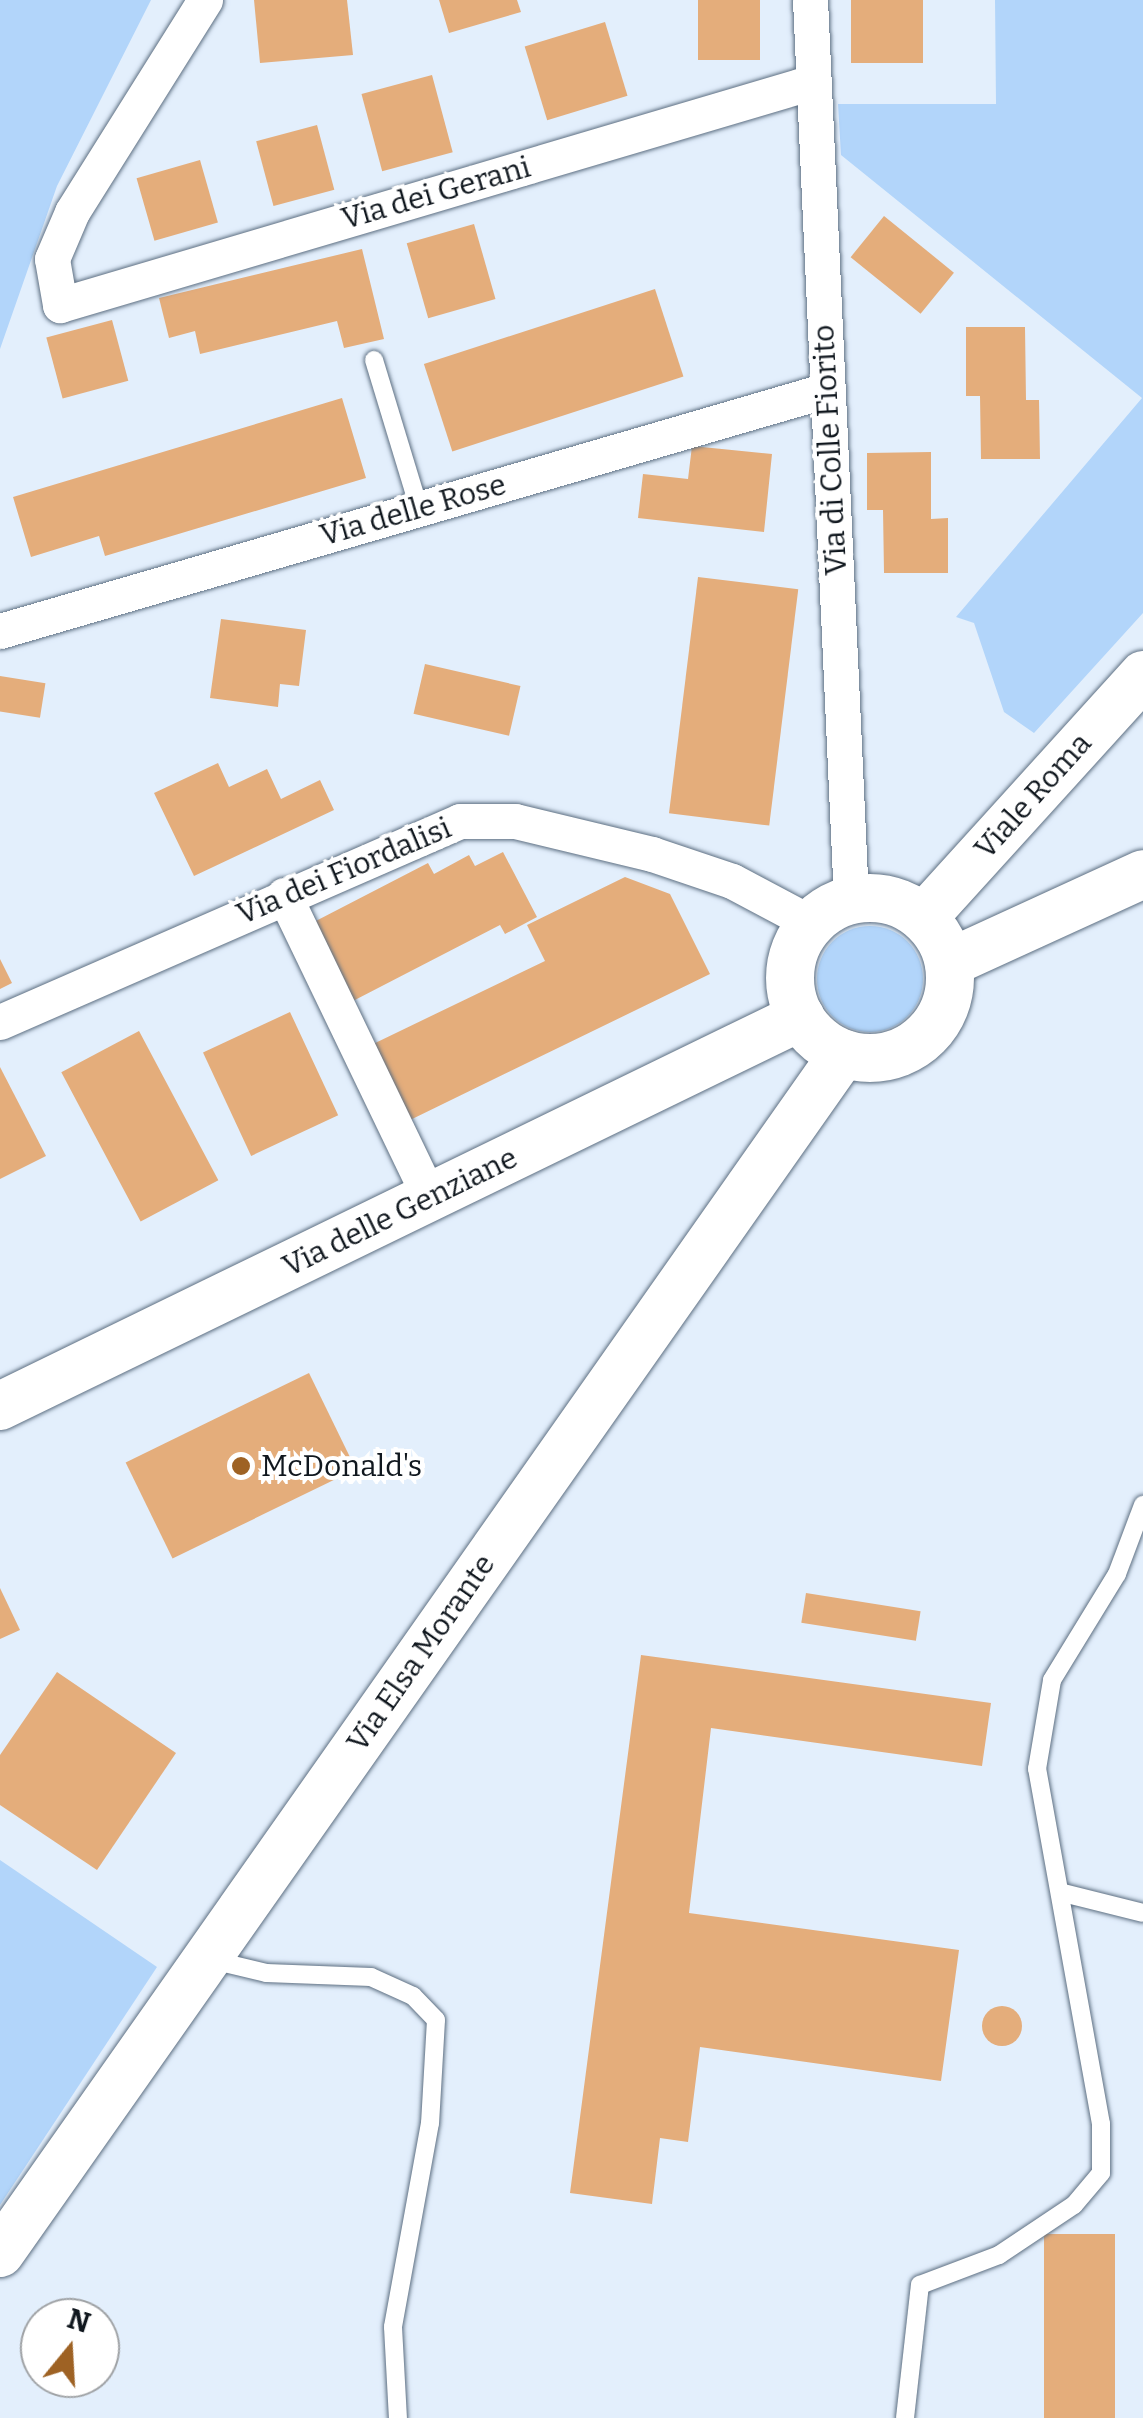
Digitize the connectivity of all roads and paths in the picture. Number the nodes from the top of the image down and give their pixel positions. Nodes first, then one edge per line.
1 (204, 0) edge
2 (810, 0) edge
3 (813, 82) junction
4 (374, 360) dead end
5 (827, 390) junction
6 (419, 508) junction
7 (0, 631) edge
8 (1143, 675) edge
9 (1143, 874) edge
10 (284, 895) junction
11 (851, 900) junction
12 (923, 918) junction
13 (810, 923) junction
14 (949, 964) junction
15 (800, 1017) junction
16 (0, 1022) edge
17 (843, 1054) junction
18 (430, 1198) junction
19 (0, 1406) edge
20 (1143, 1506) edge
21 (1062, 1893) junction
22 (1143, 1912) edge
23 (207, 1958) junction
24 (0, 2254) edge
25 (398, 2418) edge
26 (905, 2418) edge

1 - 3 street, Via dei Gerani
2 - 3 street, Via di Colle Fiorito
3 - 5 street, Via di Colle Fiorito
4 - 6 lane
5 - 6 street, Via delle Rose
5 - 11 street, Via di Colle Fiorito
6 - 7 street, Via delle Rose
8 - 12 street, Viale Roma
9 - 14 street
10 - 13 street, Via dei Fiordalisi
10 - 16 street, Via dei Fiordalisi
10 - 18 street
11 - 12 street
11 - 13 street
12 - 14 street
13 - 15 street
14 - 17 street
15 - 17 street
15 - 18 street, Via delle Genziane
17 - 23 street, Via Elsa Morante
18 - 19 street, Via delle Genziane
20 - 21 lane
21 - 22 lane
21 - 26 lane
23 - 24 street, Via Elsa Morante
23 - 25 lane

